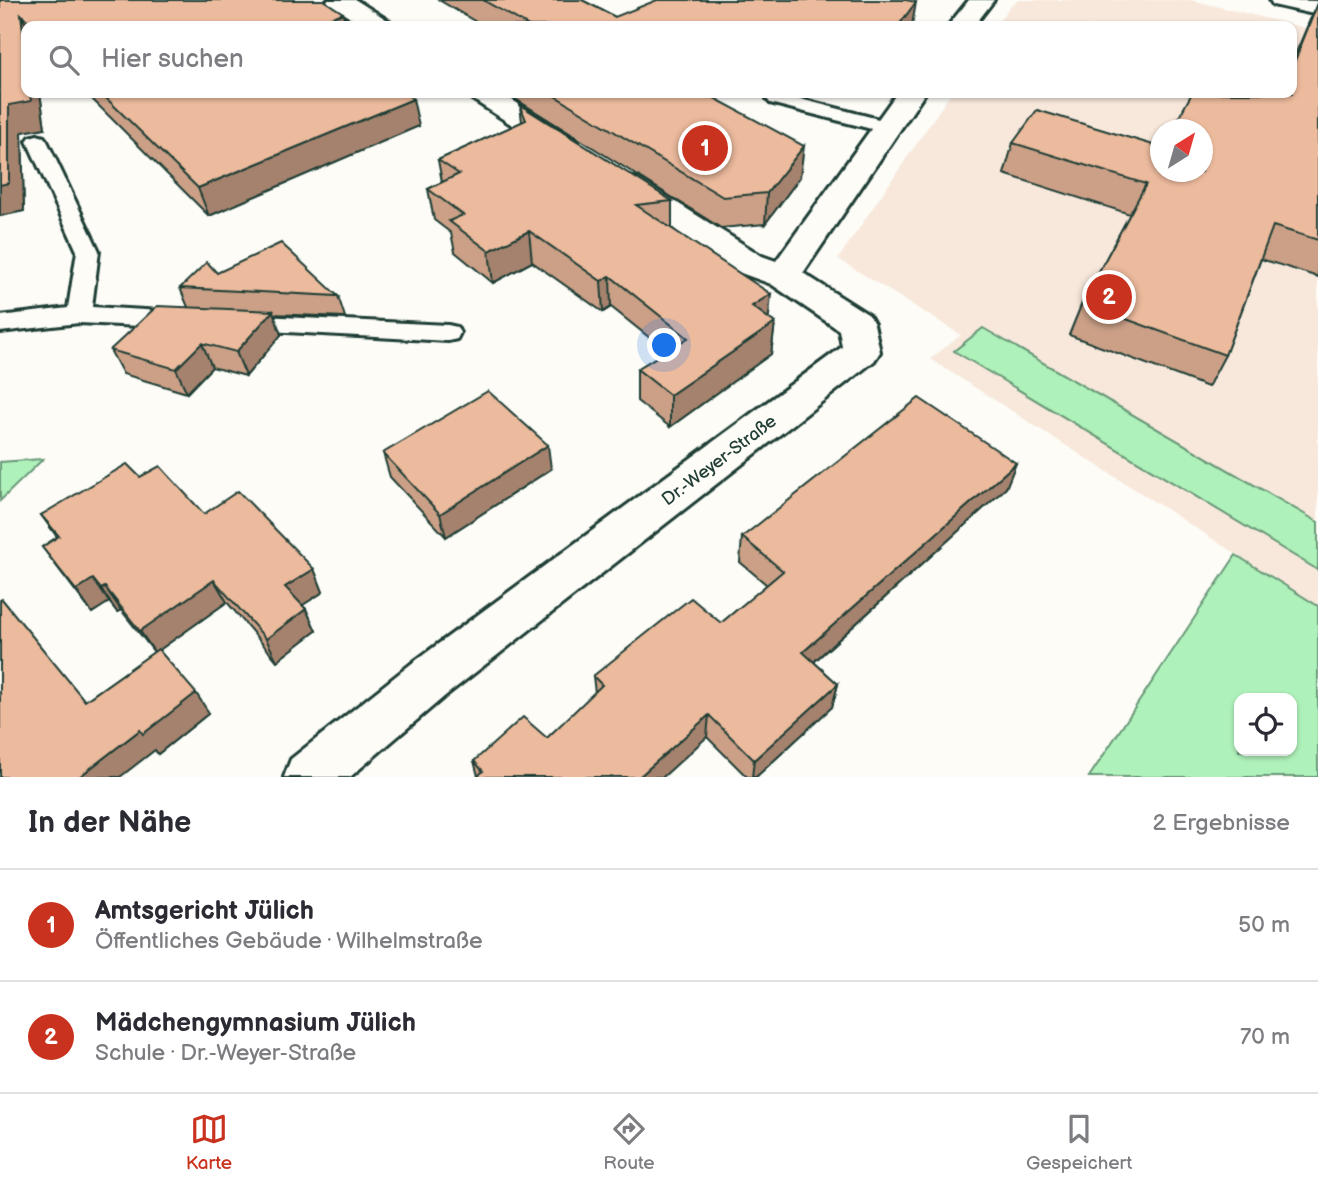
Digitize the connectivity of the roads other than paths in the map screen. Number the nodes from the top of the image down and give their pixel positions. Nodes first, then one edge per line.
1 (340, 0) edge
2 (982, 0) edge
3 (1282, 0) edge
4 (1318, 8) edge
5 (372, 21) edge
6 (965, 21) edge
7 (490, 98) edge
8 (907, 98) edge
9 (777, 99) dead end
10 (887, 127) junction
11 (37, 141) dead end
12 (783, 276) junction
13 (79, 315) junction
14 (0, 324) edge
15 (448, 333) dead end
16 (310, 777) edge

1 - 5 street
2 - 6 street
3 - 4 street
7 - 12 street
8 - 10 street
9 - 10 lane
10 - 12 street
11 - 13 lane
12 - 16 street, Dr.-Weyer-Straße
13 - 14 lane
13 - 15 lane

